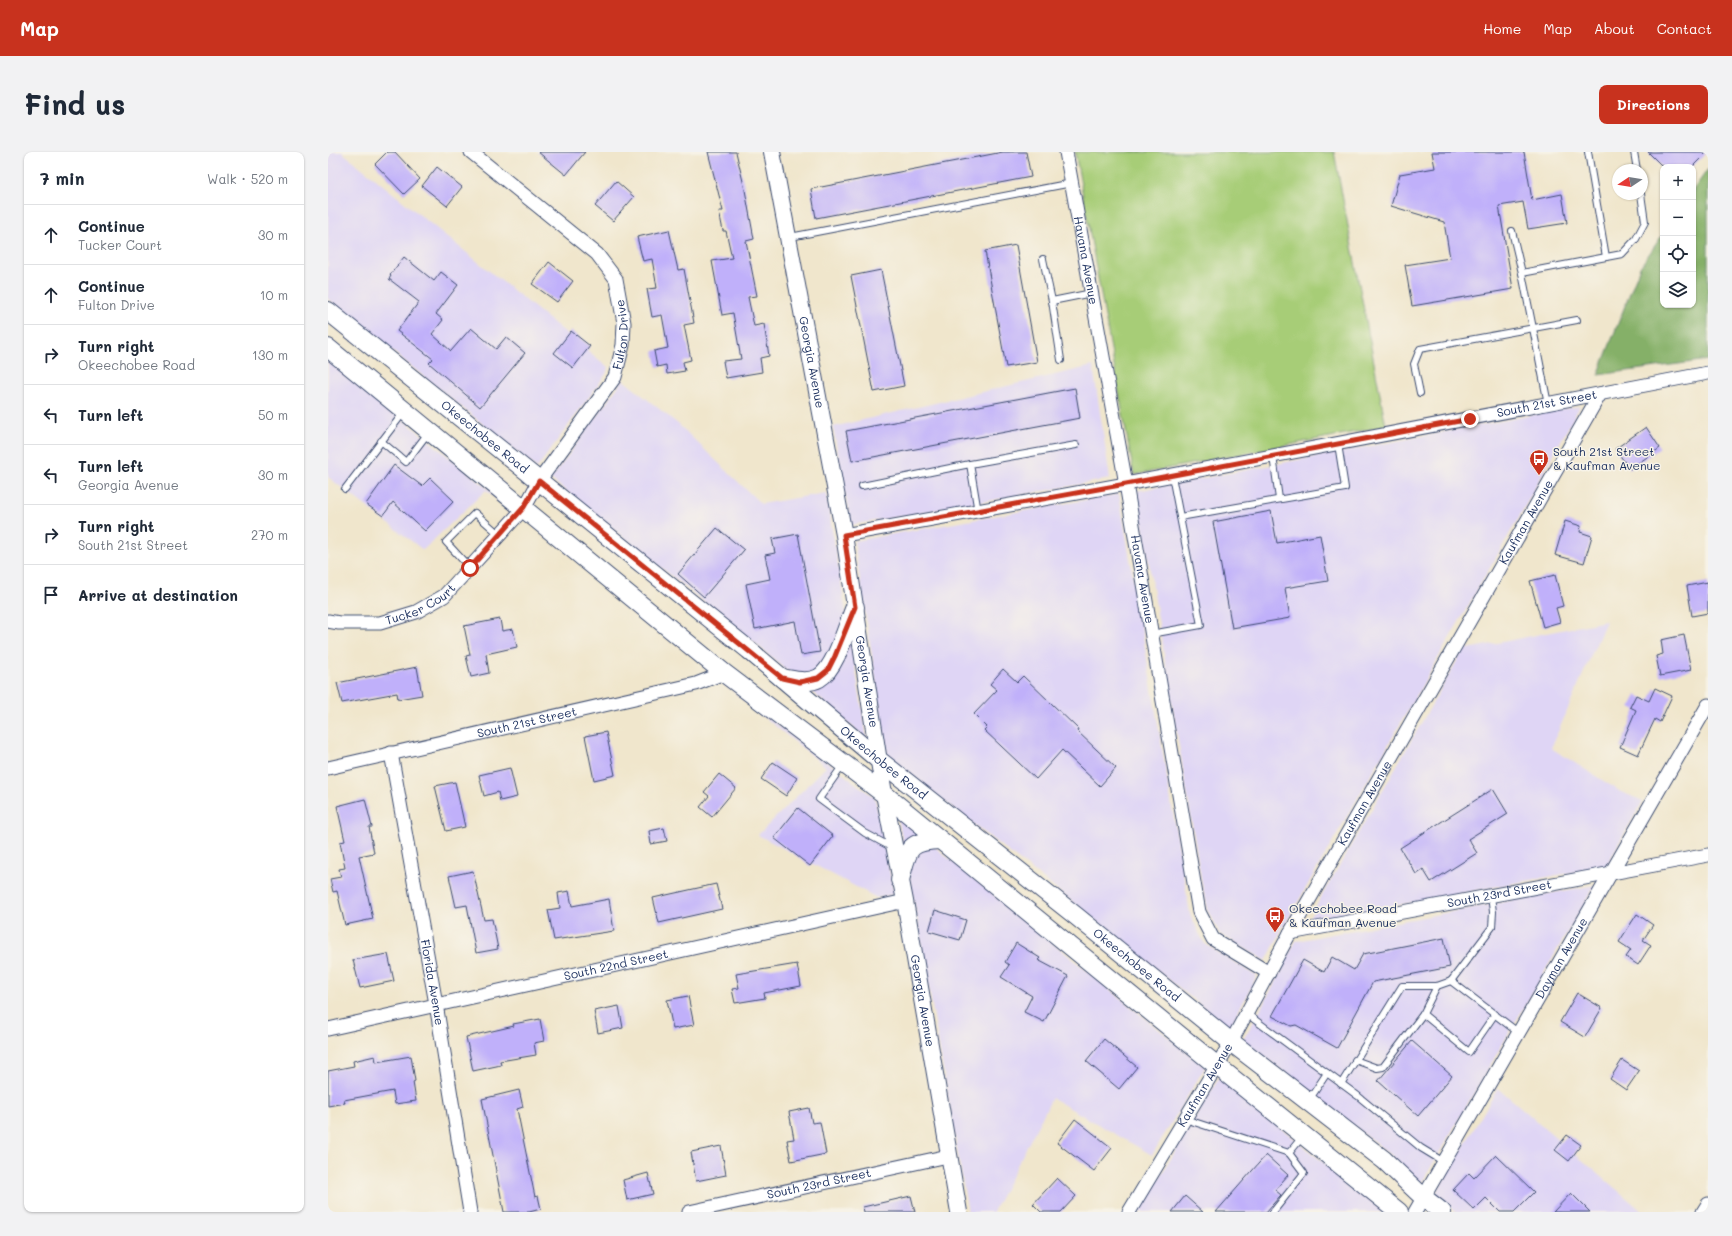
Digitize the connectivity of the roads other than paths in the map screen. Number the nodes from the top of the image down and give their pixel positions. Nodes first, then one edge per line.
1 (470, 152) edge
2 (772, 152) edge
3 (1066, 152) edge
4 (1588, 152) edge
5 (1634, 152) edge
6 (1636, 164) edge
7 (1072, 183) junction
8 (1642, 200) edge
9 (1512, 231) dead end
10 (788, 238) junction
11 (1606, 257) junction
12 (1043, 259) dead end
13 (1522, 273) junction
14 (1092, 293) junction
15 (1052, 301) junction
16 (328, 311) edge
17 (1577, 320) dead end
18 (1534, 328) junction
19 (328, 348) edge
20 (1061, 360) dead end
21 (1708, 373) edge
22 (1420, 393) dead end
23 (1600, 394) junction
24 (1548, 404) junction
25 (405, 410) junction
26 (430, 430) junction
27 (382, 442) junction
28 (1338, 444) junction
29 (1076, 445) dead end
30 (1273, 456) junction
31 (970, 464) junction
32 (1172, 476) junction
33 (539, 481) junction
34 (1126, 484) junction
35 (862, 486) dead end
36 (345, 489) dead end
37 (1279, 499) junction
38 (524, 507) junction
39 (978, 512) junction
40 (1180, 517) junction
41 (500, 535) junction
42 (844, 535) junction
43 (470, 568) junction
44 (855, 607) junction
45 (328, 621) edge
46 (1152, 634) junction
47 (724, 673) junction
48 (782, 678) junction
49 (1708, 705) edge
50 (391, 753) junction
51 (880, 761) junction
52 (844, 763) junction
53 (328, 768) edge
54 (884, 794) junction
55 (940, 840) junction
56 (894, 848) junction
57 (1708, 855) edge
58 (1612, 873) junction
59 (900, 880) junction
60 (1492, 896) junction
61 (905, 901) junction
62 (1290, 933) junction
63 (1269, 973) junction
64 (1451, 981) junction
65 (1437, 986) junction
66 (436, 1004) junction
67 (1247, 1014) junction
68 (1423, 1014) junction
69 (1495, 1014) junction
70 (328, 1029) edge
71 (1519, 1033) junction
72 (1231, 1042) junction
73 (1355, 1060) junction
74 (1216, 1065) junction
75 (1327, 1073) junction
76 (1341, 1084) junction
77 (1308, 1102) junction
78 (1184, 1119) junction
79 (1304, 1135) junction
80 (1288, 1153) junction
81 (948, 1156) junction
82 (1444, 1162) junction
83 (1708, 1204) edge
84 (1419, 1205) edge
85 (470, 1212) edge
86 (689, 1212) edge
87 (959, 1212) edge
88 (1129, 1212) edge
89 (1273, 1212) edge
90 (1399, 1212) edge
91 (1442, 1212) edge
92 (1703, 1212) edge

1 - 33 street, Fulton Drive
2 - 10 street, Georgia Avenue
3 - 7 street, Havana Avenue
4 - 11 lane
5 - 6 lane
7 - 10 lane
7 - 14 street, Havana Avenue
8 - 11 lane
9 - 13 lane
10 - 42 street, Georgia Avenue
11 - 13 lane
12 - 15 lane
13 - 18 lane
14 - 15 lane
14 - 34 street, Havana Avenue
15 - 20 lane
16 - 33 main road, Okeechobee Road
17 - 18 lane
18 - 22 lane
18 - 24 lane
19 - 25 main road, Okeechobee Road
21 - 23 street, South 21st Street
23 - 24 street, South 21st Street
23 - 62 street, Kaufman Avenue
24 - 28 street, South 21st Street
25 - 26 main road, Okeechobee Road
25 - 27 lane
26 - 27 lane
26 - 38 main road, Okeechobee Road
27 - 36 lane
28 - 30 street, South 21st Street
28 - 37 lane
29 - 31 lane
30 - 32 street, South 21st Street
30 - 37 lane
31 - 35 lane
31 - 39 lane
32 - 34 street, South 21st Street
32 - 40 lane
33 - 38 street, Fulton Drive
33 - 48 main road, Okeechobee Road
34 - 39 street, South 21st Street
34 - 46 street, Havana Avenue
37 - 40 lane
38 - 41 street, Tucker Court
38 - 47 main road, Okeechobee Road
39 - 42 street, South 21st Street
40 - 46 lane
41 - 43 street, Tucker Court
41 - 43 lane
42 - 44 street, Georgia Avenue
43 - 45 street, Tucker Court
44 - 48 main road
44 - 51 street, Georgia Avenue
46 - 63 street, Havana Avenue
47 - 50 street, South 21st Street
47 - 52 main road, Okeechobee Road
48 - 51 main road, Okeechobee Road
49 - 58 street, Dayman Avenue
50 - 53 street, South 21st Street
50 - 66 street, Florida Avenue
51 - 54 street, Georgia Avenue
51 - 72 main road, Okeechobee Road
52 - 54 main road, Okeechobee Road
52 - 56 lane
54 - 55 main road, Okeechobee Road
54 - 56 street, Georgia Avenue
55 - 59 main road
55 - 74 main road, Okeechobee Road
56 - 59 street, Georgia Avenue
57 - 58 street, South 23rd Street
58 - 60 street, South 23rd Street
58 - 71 street, Dayman Avenue
59 - 61 street, Georgia Avenue
60 - 62 street, South 23rd Street
60 - 64 lane
61 - 66 street, South 22nd Street
61 - 81 street, Georgia Avenue
62 - 63 street, Kaufman Avenue
63 - 67 street, Kaufman Avenue
64 - 65 lane
64 - 69 lane
65 - 68 lane
65 - 73 lane
66 - 70 street, South 22nd Street
66 - 85 street, Florida Avenue
67 - 72 street, Kaufman Avenue
67 - 75 lane
68 - 69 lane
68 - 73 lane
69 - 71 lane
71 - 82 street, Dayman Avenue
72 - 74 street, Kaufman Avenue
72 - 77 main road, Okeechobee Road
73 - 76 lane
74 - 78 street, Kaufman Avenue
74 - 79 main road, Okeechobee Road
75 - 76 lane
75 - 77 lane
76 - 82 lane
77 - 84 main road, Okeechobee Road
78 - 80 lane
78 - 88 street, Kaufman Avenue
79 - 80 lane
79 - 90 main road, Okeechobee Road
80 - 89 lane
81 - 86 street, South 23rd Street
81 - 87 street, Georgia Avenue
82 - 84 street, Dayman Avenue
83 - 92 street
84 - 91 main road, Okeechobee Road

